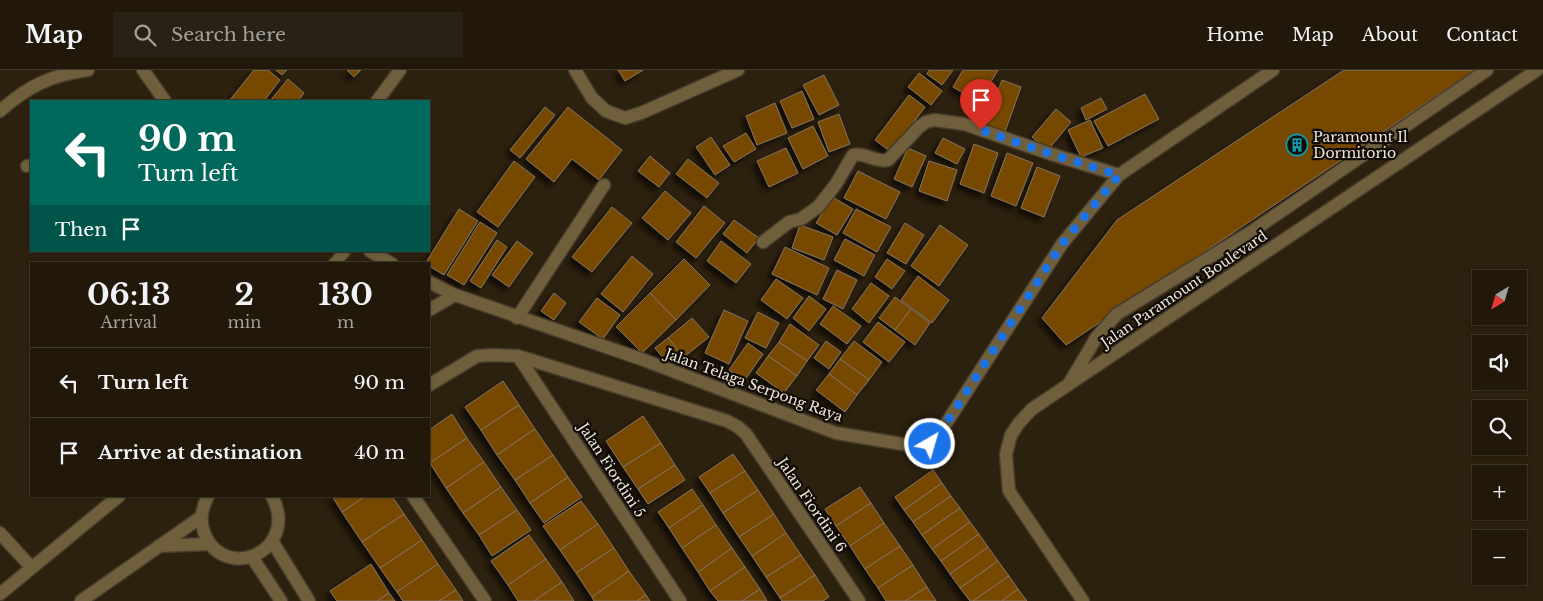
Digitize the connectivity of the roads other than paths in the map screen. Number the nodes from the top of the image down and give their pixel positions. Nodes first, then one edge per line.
1 (88, 70) edge
2 (143, 70) edge
3 (400, 70) edge
4 (574, 70) edge
5 (738, 70) edge
6 (1274, 70) edge
7 (1487, 70) edge
8 (1537, 70) edge
9 (164, 100) edge
10 (378, 100) edge
11 (0, 111) edge
12 (1119, 175) junction
13 (604, 184) dead end
14 (762, 242) dead end
15 (344, 252) edge
16 (372, 252) edge
17 (336, 262) edge
18 (389, 262) edge
19 (430, 282) edge
20 (455, 295) junction
21 (430, 309) edge
22 (517, 318) junction
23 (518, 356) junction
24 (430, 384) edge
25 (1068, 386) junction
26 (118, 497) edge
27 (208, 497) edge
28 (273, 497) edge
29 (414, 497) edge
30 (201, 518) junction
31 (0, 534) edge
32 (272, 541) junction
33 (209, 544) junction
34 (160, 546) junction
35 (252, 556) junction
36 (31, 567) junction
37 (0, 594) edge
38 (80, 601) edge
39 (281, 601) edge
40 (309, 601) edge
41 (485, 601) edge
42 (680, 601) edge
43 (859, 601) edge
44 (1083, 601) edge

1 - 11 street
2 - 9 street
3 - 10 street
4 - 5 street
6 - 12 street, Jalan Telaga Serpong Raya
7 - 25 street
8 - 25 street, Jalan Paramount Boulevard
12 - 14 street
12 - 22 street, Jalan Telaga Serpong Raya
13 - 22 street
15 - 17 lane
16 - 18 street
19 - 20 street, Jalan Telaga Serpong Raya
20 - 21 street
20 - 22 street, Jalan Telaga Serpong Raya
23 - 24 street
23 - 42 street, Jalan Fiordini 5
23 - 43 street, Jalan Fiordini 6
25 - 44 street, Jalan Paramount Boulevard
26 - 36 street
27 - 30 street
28 - 32 street
29 - 41 street
30 - 33 street
30 - 34 street
31 - 36 street
32 - 35 street
32 - 40 street
33 - 34 street
33 - 35 street
34 - 38 street
35 - 39 street
36 - 37 street

